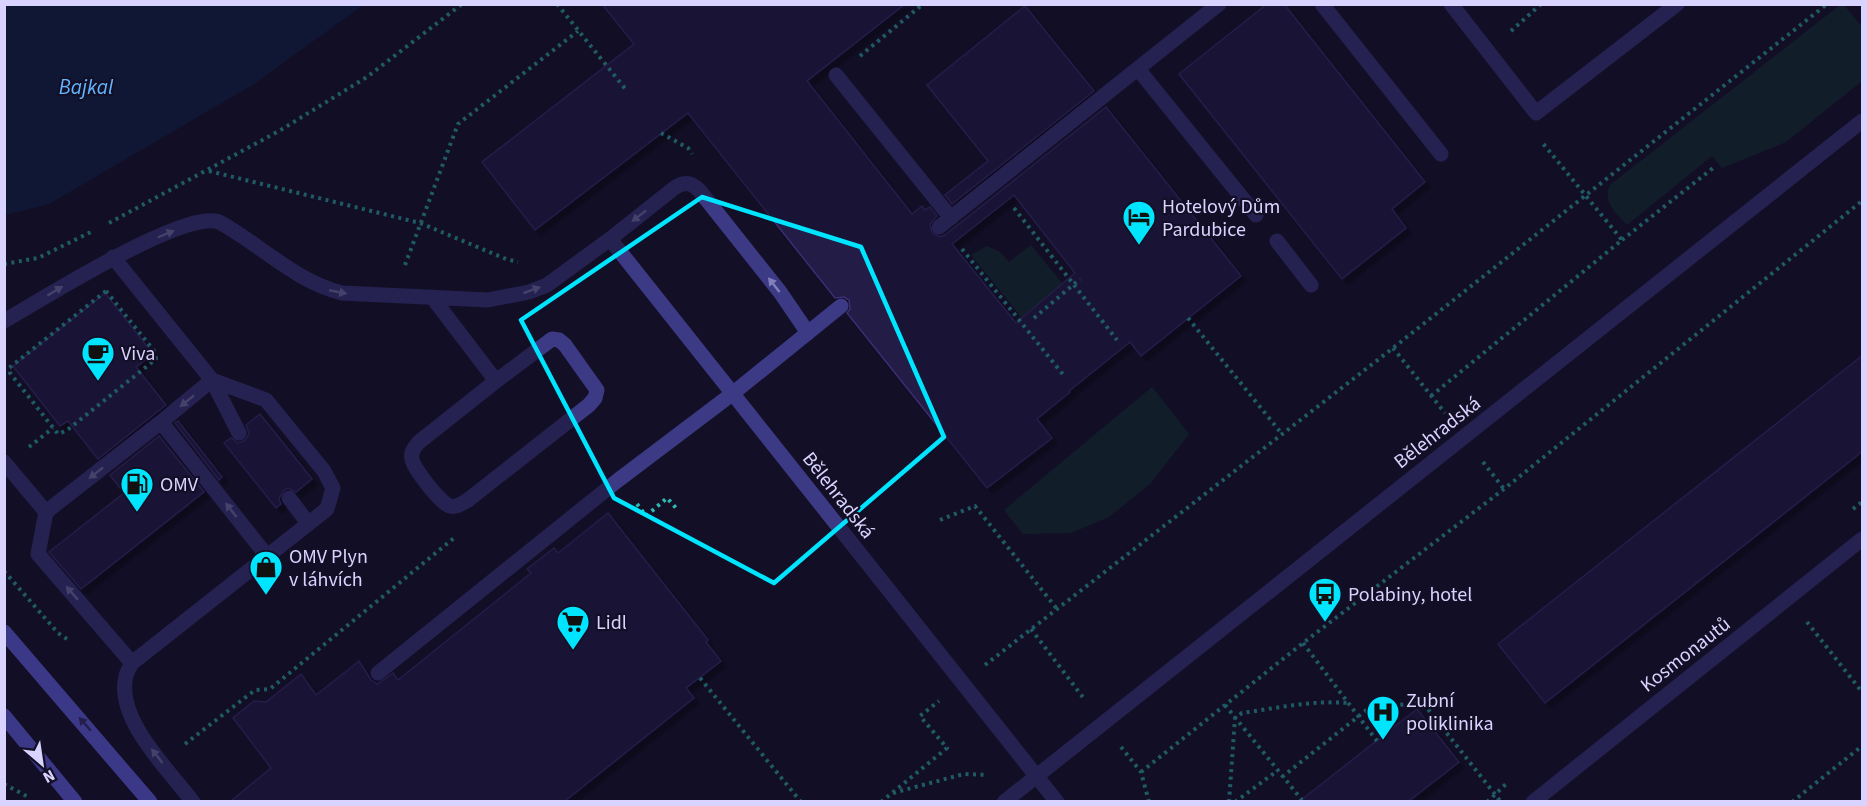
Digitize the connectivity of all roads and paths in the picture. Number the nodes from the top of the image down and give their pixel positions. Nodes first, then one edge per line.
1 (462, 4) edge
2 (557, 4) edge
3 (923, 4) edge
4 (1219, 4) edge
5 (1322, 4) edge
6 (1451, 4) edge
7 (1541, 4) edge
8 (1677, 4) edge
9 (1827, 4) edge
10 (578, 31) junction
11 (1503, 39) dead end
12 (1138, 69) junction
13 (836, 75) joint
14 (627, 91) dead end
15 (1863, 121) edge
16 (661, 133) dead end
17 (1541, 142) dead end
18 (688, 148) dead end
19 (1441, 154) dead end
20 (1713, 168) dead end
21 (209, 171) junction
22 (995, 183) junction
23 (1585, 195) junction
24 (1863, 201) edge
25 (1256, 215) dead end
26 (420, 223) junction
27 (944, 223) junction
28 (102, 227) dead end
29 (93, 232) dead end
30 (610, 239) junction
31 (1622, 240) junction
32 (1277, 242) dead end
33 (113, 257) junction
34 (4, 264) edge
35 (405, 266) dead end
36 (564, 273) junction
37 (1080, 279) dead end
38 (1074, 284) junction
39 (1311, 285) dead end
40 (432, 297) junction
41 (842, 306) dead end
42 (1034, 318) dead end
43 (1188, 318) dead end
44 (4, 321) edge
45 (808, 333) junction
46 (1117, 340) dead end
47 (1065, 377) dead end
48 (212, 381) junction
49 (496, 381) junction
50 (732, 394) junction
51 (1431, 396) dead end
52 (161, 422) junction
53 (63, 433) joint
54 (238, 433) dead end
55 (1282, 434) junction
56 (4, 462) edge
57 (617, 481) junction
58 (289, 498) dead end
59 (458, 506) junction
60 (677, 509) dead end
61 (46, 512) junction
62 (940, 520) dead end
63 (308, 523) junction
64 (1863, 539) edge
65 (267, 556) junction
66 (4, 571) edge
67 (1788, 599) junction
68 (1057, 609) junction
69 (4, 632) edge
70 (72, 642) dead end
71 (1303, 643) junction
72 (132, 663) junction
73 (378, 672) dead end
74 (700, 678) dead end
75 (962, 683) junction
76 (1863, 692) edge
77 (1348, 703) junction
78 (1225, 705) junction
79 (4, 716) edge
80 (1358, 716) junction
81 (1235, 718) junction
82 (1377, 741) dead end
83 (185, 744) dead end
84 (1863, 746) edge
85 (1277, 771) junction
86 (1037, 777) junction
87 (1282, 777) junction
88 (4, 784) edge
89 (892, 793) junction
90 (1302, 800) edge
91 (36, 801) edge
92 (75, 801) edge
93 (150, 801) edge
94 (193, 801) edge
95 (801, 801) edge
96 (881, 801) edge
97 (1004, 801) edge
98 (1057, 801) edge
99 (1149, 801) edge
100 (1229, 801) edge
101 (1235, 801) edge
102 (1501, 801) edge
103 (1533, 801) edge
104 (1792, 801) edge

1 - 21 path
2 - 10 path
3 - 13 path
4 - 12 street
5 - 19 street
6 - 8 street
7 - 11 path
9 - 23 path
10 - 14 path
10 - 26 path
12 - 22 street
12 - 25 street
13 - 27 street
15 - 86 street, Bělehradská
16 - 18 path
17 - 23 path
20 - 31 path
21 - 26 path
21 - 28 path
22 - 27 street
22 - 38 path
23 - 31 path
23 - 55 path
24 - 71 path
26 - 35 path
26 - 36 path
27 - 47 path
29 - 34 path
30 - 36 street
45 -> 30 street
30 - 50 street, Bělehradská
31 - 51 path
32 - 39 street
33 -> 40 street
44 -> 33 street
33 - 48 street
40 -> 36 street
37 - 38 path
38 - 42 path
38 - 46 path
40 - 49 street
41 - 45 street
43 - 55 path
45 - 50 street
48 -> 52 street
48 - 54 street
48 - 63 street
49 - 59 street
49 - 59 street
50 - 57 street
50 - 75 street, Bělehradská
52 -> 61 street
65 -> 52 street
53 - 53 path
55 - 68 path
56 - 61 street
57 - 60 path
57 - 73 street
58 - 63 street
59 - 83 path
72 -> 61 street
62 - 68 path
63 - 65 street
64 - 67 street, Kosmonautů
65 - 72 street
66 - 70 path
67 - 76 path
67 - 103 street, Kosmonautů
68 - 75 path
93 -> 69 main road
71 - 77 path
71 - 78 path
94 -> 72 street
74 - 95 path
75 - 86 street, Bělehradská
75 - 89 path
77 - 80 path
77 - 81 path
78 - 81 path
78 - 99 path
79 - 92 main road
80 - 82 path
80 - 87 path
80 - 102 path
81 - 85 path
81 - 100 path
84 - 104 path
85 - 87 path
85 - 101 path
86 - 89 path
86 - 97 street, Bělehradská
86 - 98 street
87 - 90 path
88 - 91 path
89 - 96 path

